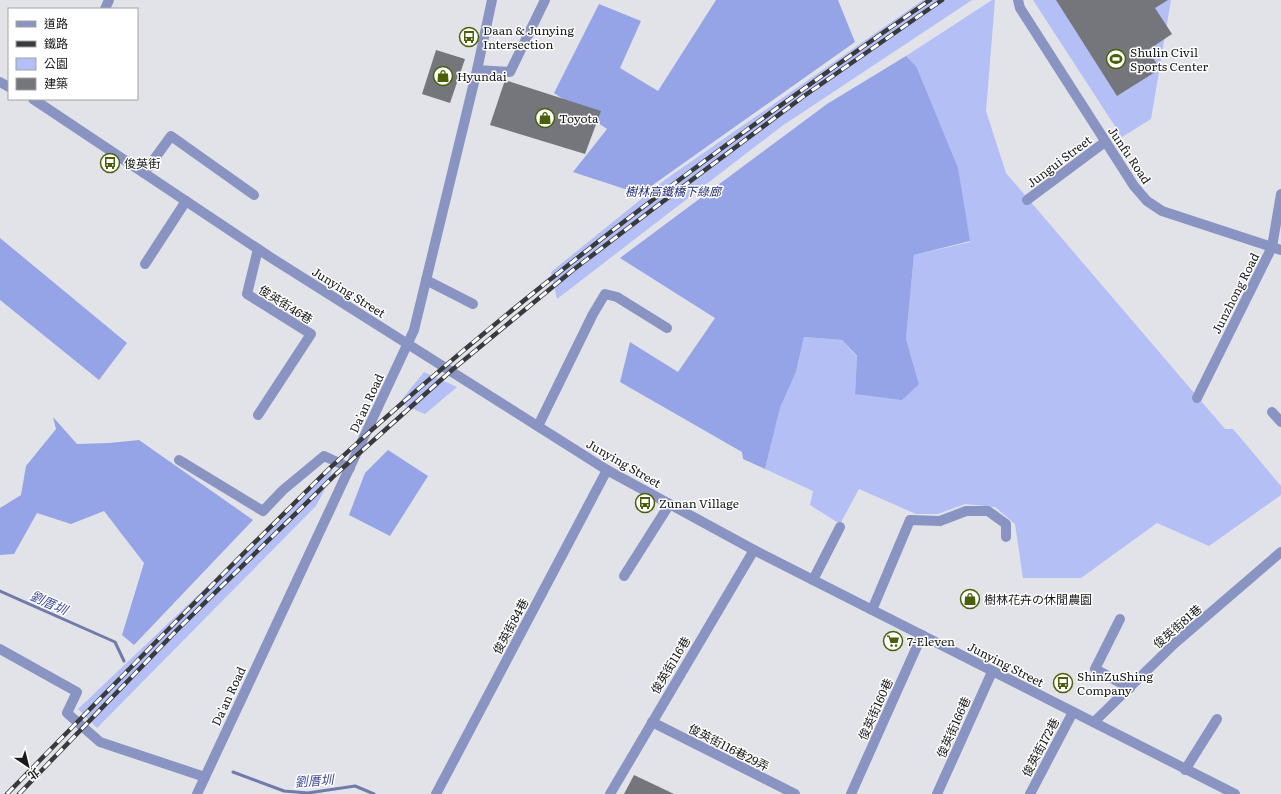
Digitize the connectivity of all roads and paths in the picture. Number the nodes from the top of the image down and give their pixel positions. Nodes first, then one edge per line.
1 (492, 0) edge
2 (545, 0) edge
3 (1018, 0) edge
4 (477, 70) junction
5 (37, 100) edge
6 (49, 103) edge
7 (1105, 142) junction
8 (144, 173) junction
9 (1281, 194) edge
10 (254, 195) dead end
11 (1027, 200) dead end
12 (186, 201) junction
13 (258, 249) junction
14 (1277, 249) edge
15 (145, 264) dead end
16 (426, 280) junction
17 (473, 304) dead end
18 (667, 328) dead end
19 (407, 344) junction
20 (1197, 398) dead end
21 (1272, 412) dead end
22 (258, 415) dead end
23 (1281, 422) edge
24 (538, 426) junction
25 (179, 460) dead end
26 (350, 468) junction
27 (607, 470) junction
28 (669, 505) junction
29 (840, 527) dead end
30 (1006, 537) dead end
31 (754, 550) junction
32 (1281, 552) edge
33 (624, 576) dead end
34 (813, 580) junction
35 (872, 610) junction
36 (1120, 619) dead end
37 (922, 635) junction
38 (0, 649) edge
39 (992, 672) junction
40 (1130, 688) junction
41 (1073, 712) junction
42 (1217, 719) dead end
43 (652, 722) junction
44 (1094, 722) junction
45 (1185, 770) junction
46 (205, 777) junction
47 (197, 794) edge
48 (436, 794) edge
49 (610, 794) edge
50 (795, 794) edge
51 (852, 794) edge
52 (937, 794) edge
53 (1030, 794) edge
54 (1234, 794) edge

1 - 4 street, Da'an Road
2 - 4 street
3 - 7 street, Junfu Road
4 - 16 street, Da'an Road
5 - 6 street, Junying Street
6 - 8 street, Junying Street
7 - 11 street, Jungui Street
7 - 14 street, Junfu Road
8 - 10 street
8 - 12 street, Junying Street
9 - 14 street, Junzhong Road
12 - 13 street, Junying Street
12 - 15 street
13 - 19 street, Junying Street
13 - 22 street, 俊英街46巷
14 - 20 street, Junzhong Road
16 - 17 street
16 - 19 street, Da'an Road
18 - 24 street
19 - 24 street, Junying Street
19 - 26 street, Da'an Road
21 - 23 street
24 - 27 street, Junying Street
25 - 26 street
26 - 46 street, Da'an Road
27 - 28 street, Junying Street
27 - 48 street, 俊英街84巷
28 - 31 street, Junying Street
28 - 33 street
29 - 34 street
30 - 35 street
31 - 34 street, Junying Street
31 - 43 street, 俊英街116巷
32 - 40 street, 俊英街81巷
34 - 35 street, Junying Street
35 - 37 street, Junying Street
36 - 40 street
37 - 39 street, Junying Street
37 - 51 street, 俊英街160巷
38 - 46 street
39 - 41 street, Junying Street
39 - 52 street, 俊英街166巷
40 - 44 street, 俊英街81巷
41 - 44 street, Junying Street
41 - 53 street, 俊英街172巷
42 - 45 street
43 - 49 street, 俊英街116巷
43 - 50 street, 俊英街116巷29弄
44 - 45 street, Junying Street
45 - 54 street, Junying Street
46 - 47 street, Da'an Road

